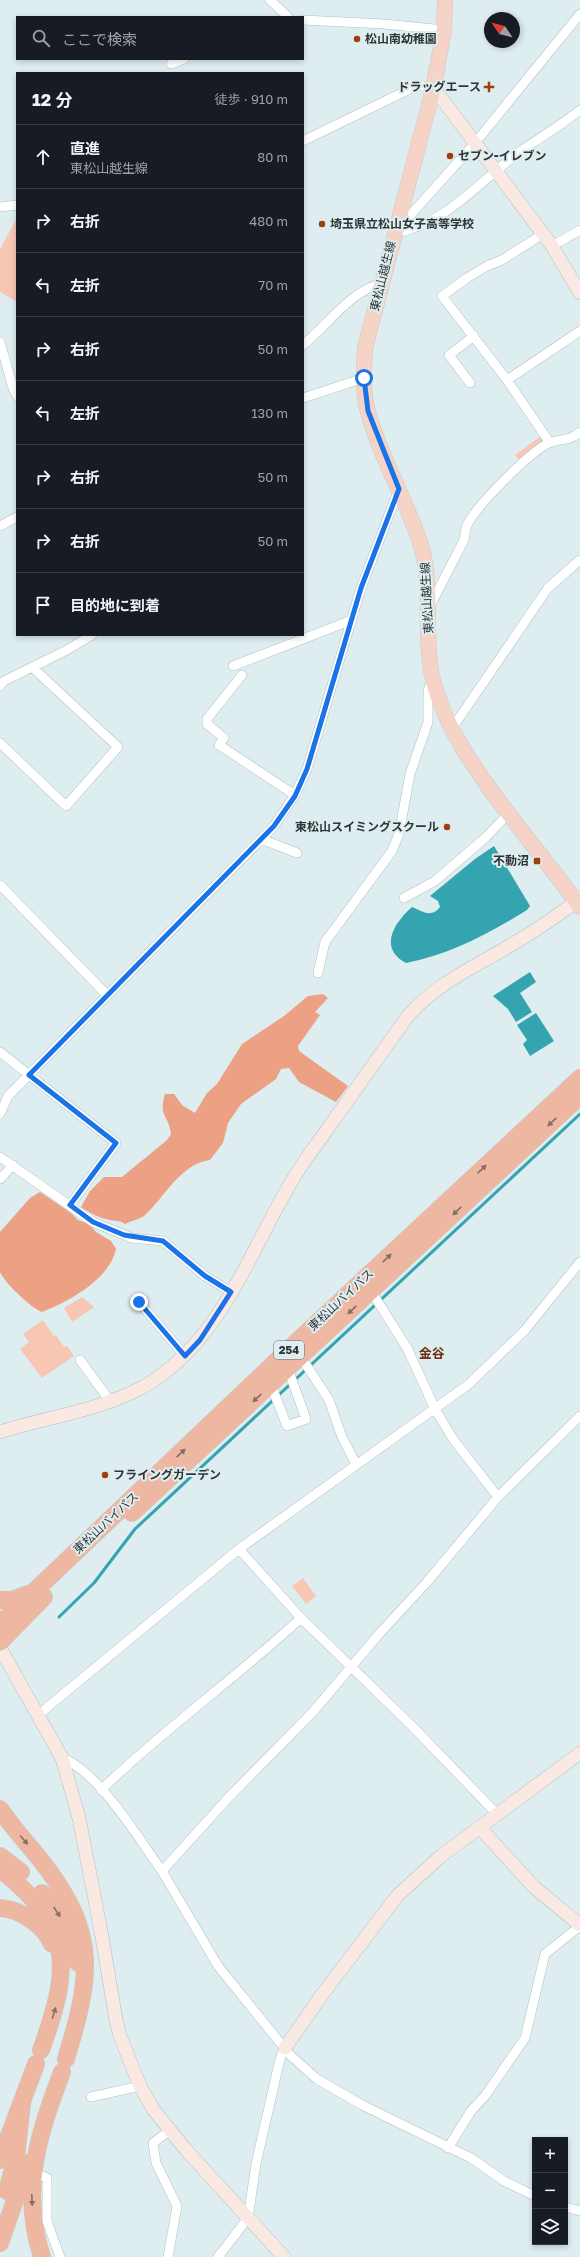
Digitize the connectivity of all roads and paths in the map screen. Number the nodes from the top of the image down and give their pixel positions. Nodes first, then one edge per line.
1 (270, 0) edge
2 (445, 0) edge
3 (580, 14) edge
4 (287, 16) edge
5 (304, 20) edge
6 (444, 30) junction
7 (181, 60) edge
8 (171, 64) dead end
9 (433, 90) junction
10 (580, 110) edge
11 (304, 141) edge
12 (475, 142) junction
13 (497, 171) junction
14 (16, 205) edge
15 (0, 207) edge
16 (580, 230) edge
17 (394, 233) junction
18 (543, 234) junction
19 (552, 246) junction
20 (382, 283) junction
21 (580, 293) edge
22 (580, 331) edge
23 (474, 336) junction
24 (0, 342) edge
25 (304, 344) edge
26 (364, 378) junction
27 (507, 380) junction
28 (470, 383) dead end
29 (16, 394) edge
30 (304, 398) edge
31 (580, 432) edge
32 (550, 443) junction
33 (399, 489) junction
34 (16, 518) edge
35 (0, 526) edge
36 (580, 560) edge
37 (429, 608) junction
38 (352, 620) junction
39 (90, 636) edge
40 (233, 666) dead end
41 (32, 667) junction
42 (242, 675) dead end
43 (433, 678) junction
44 (0, 686) edge
45 (451, 730) junction
46 (0, 743) edge
47 (295, 796) junction
48 (508, 814) junction
49 (261, 839) junction
50 (297, 853) dead end
51 (0, 885) edge
52 (404, 898) dead end
53 (578, 902) edge
54 (318, 973) dead end
55 (107, 995) junction
56 (0, 1052) edge
57 (29, 1075) junction
58 (580, 1078) edge
59 (580, 1096) edge
60 (0, 1114) edge
61 (0, 1157) edge
62 (13, 1165) junction
63 (0, 1179) edge
64 (70, 1205) junction
65 (580, 1262) edge
66 (371, 1291) junction
67 (231, 1292) junction
68 (139, 1302) dead end
69 (185, 1356) junction
70 (301, 1357) junction
71 (80, 1360) dead end
72 (288, 1369) junction
73 (271, 1385) junction
74 (110, 1401) junction
75 (435, 1409) junction
76 (580, 1416) edge
77 (0, 1432) edge
78 (356, 1464) junction
79 (498, 1497) junction
80 (239, 1549) junction
81 (35, 1590) junction
82 (0, 1600) edge
83 (300, 1618) junction
84 (0, 1624) edge
85 (0, 1642) edge
86 (0, 1648) edge
87 (350, 1667) junction
88 (38, 1716) junction
89 (580, 1753) edge
90 (62, 1758) junction
91 (101, 1790) junction
92 (0, 1809) edge
93 (498, 1815) junction
94 (480, 1828) junction
95 (0, 1856) edge
96 (0, 1869) edge
97 (162, 1871) junction
98 (0, 1908) edge
99 (580, 1926) edge
100 (62, 1978) junction
101 (81, 2005) junction
102 (284, 2048) junction
103 (140, 2086) junction
104 (91, 2098) dead end
105 (22, 2103) junction
106 (45, 2114) junction
107 (170, 2130) junction
108 (448, 2148) junction
109 (0, 2160) edge
110 (42, 2176) dead end
111 (532, 2195) edge
112 (568, 2208) edge
113 (0, 2210) edge
114 (580, 2211) edge
115 (248, 2218) junction
116 (0, 2243) edge
117 (42, 2257) edge
118 (60, 2257) edge
119 (168, 2257) edge
120 (218, 2257) edge
121 (284, 2257) edge

1 - 4 street
2 - 6 main road, 東松山越生線
3 - 12 street
5 - 6 street
6 - 9 main road, 東松山越生線
7 - 8 street
9 - 11 street
9 - 12 street
9 - 17 main road, 東松山越生線
10 - 13 street
12 - 13 street
12 - 17 street
13 - 17 street
13 - 18 street
14 - 15 street
16 - 19 street
17 - 20 main road, 東松山越生線
18 - 19 street
18 - 23 street
19 - 21 street
20 - 25 street
20 - 26 main road, 東松山越生線
22 - 27 street
23 - 27 street
23 - 28 street
24 - 29 street
26 - 30 street
26 - 33 main road, 東松山越生線
27 - 32 street
31 - 32 street
32 - 37 street
33 - 37 main road, 東松山越生線
33 - 38 street
34 - 35 street
36 - 45 street
37 - 43 main road, 東松山越生線
38 - 40 street
38 - 47 street
39 - 41 street
41 - 44 street
41 - 46 street
42 - 47 street
43 - 45 main road, 東松山越生線
43 - 54 street
45 - 48 main road, 東松山越生線
47 - 49 street
48 - 52 street
48 - 53 main road, 東松山越生線
49 - 50 street
49 - 55 street
51 - 55 street
53 - 67 street
55 - 57 street
56 - 57 street
57 - 60 street
57 - 64 street
81 -> 58 highway, 東松山バイパス / 254
59 -> 66 highway, 東松山バイパス / 254
61 - 62 street
62 - 63 street
62 - 64 street
64 - 67 street
65 - 75 street
66 -> 70 highway, 東松山バイパス / 254
66 - 75 street
67 - 69 street
68 - 69 street
69 - 74 street
70 - 72 highway, 東松山バイパス / 254
70 - 78 street
71 - 74 street
72 - 73 highway, 東松山バイパス / 254
72 - 73 street
73 -> 85 highway, 東松山バイパス / 254
74 - 77 street
75 - 78 street
75 - 79 street
76 - 79 street
78 - 80 street
79 - 87 street
80 - 83 street
80 - 88 street
81 - 82 highway
81 - 84 highway, 東松山バイパス / 254
83 - 87 street
83 - 91 street
86 - 88 street
87 - 93 street
87 - 97 street
88 - 90 street
89 - 93 street
90 - 91 street
90 - 103 street
91 - 97 street
92 -> 101 highway
93 - 94 street
94 - 99 street
94 - 102 street
95 -> 101 highway
96 - 100 highway
97 - 102 street
98 - 100 highway
99 - 108 street
105 -> 100 highway
101 - 106 highway
102 - 108 street
102 - 115 street
103 - 104 street
103 - 107 street
105 - 109 highway
105 - 113 highway
106 - 116 highway
106 -> 117 highway
107 - 115 street
107 - 119 street
108 - 111 street
110 - 118 street
112 - 114 street
115 - 120 street
115 - 121 street

